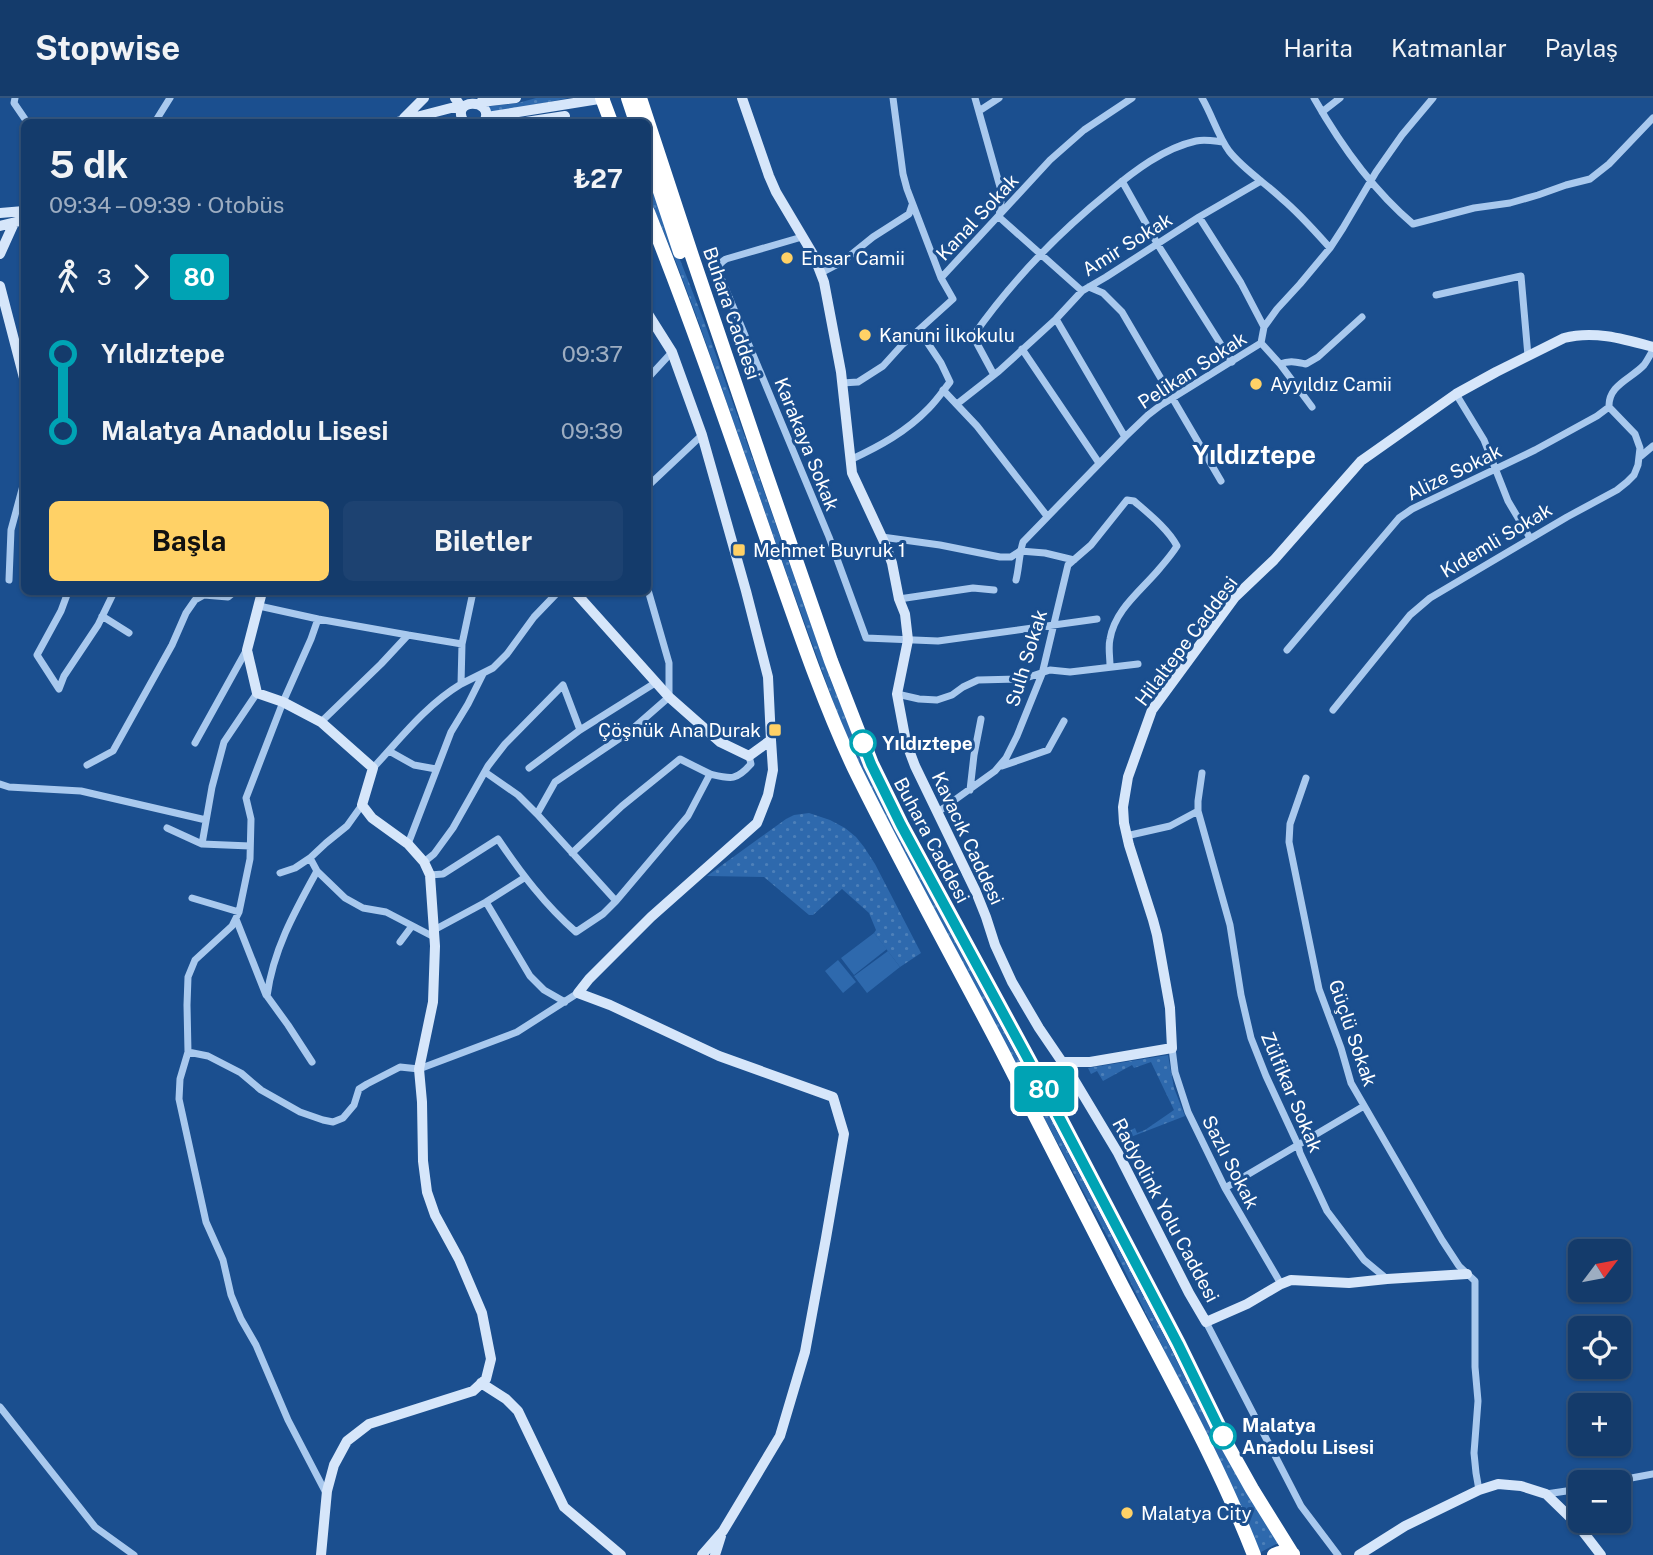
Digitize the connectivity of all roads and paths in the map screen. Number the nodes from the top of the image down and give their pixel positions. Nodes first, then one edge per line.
1 (15, 98) edge
2 (170, 98) edge
3 (424, 98) edge
4 (516, 98) edge
5 (742, 98) edge
6 (892, 98) edge
7 (975, 98) edge
8 (999, 98) edge
9 (1132, 98) edge
10 (1202, 98) edge
11 (1314, 98) edge
12 (1340, 98) edge
13 (1433, 98) edge
14 (475, 100) edge
15 (637, 100) edge
16 (603, 101) edge
17 (459, 103) edge
18 (545, 108) junction
19 (979, 111) junction
20 (1322, 112) junction
21 (565, 116) junction
22 (1653, 118) edge
23 (25, 119) edge
24 (157, 119) edge
25 (403, 119) edge
26 (408, 119) edge
27 (488, 119) edge
28 (497, 119) edge
29 (546, 119) edge
30 (570, 119) edge
31 (610, 119) edge
32 (636, 119) edge
33 (644, 119) edge
34 (651, 140) edge
35 (1223, 142) junction
36 (651, 164) edge
37 (1371, 180) junction
38 (1122, 181) junction
39 (1261, 181) junction
40 (912, 205) junction
41 (21, 211) edge
42 (0, 213) edge
43 (999, 217) junction
44 (1199, 218) junction
45 (651, 220) edge
46 (19, 222) edge
47 (0, 226) edge
48 (802, 237) junction
49 (1158, 245) junction
50 (1330, 248) junction
51 (0, 254) edge
52 (1040, 254) junction
53 (821, 273) junction
54 (941, 278) junction
55 (0, 286) edge
56 (1085, 288) junction
57 (705, 295) junction
58 (1436, 295) dead end
59 (1362, 317) dead end
60 (651, 319) edge
61 (1056, 319) junction
62 (1264, 327) junction
63 (919, 330) junction
64 (1261, 343) junction
65 (1653, 348) edge
66 (1022, 349) junction
67 (672, 352) junction
68 (1528, 356) junction
69 (1232, 362) junction
70 (1280, 364) junction
71 (21, 366) edge
72 (651, 375) edge
73 (994, 375) junction
74 (842, 383) junction
75 (943, 390) junction
76 (1456, 394) junction
77 (1173, 398) junction
78 (957, 404) junction
79 (1312, 407) dead end
80 (1609, 407) junction
81 (702, 435) junction
82 (1125, 437) junction
83 (1653, 446) edge
84 (1641, 456) junction
85 (850, 460) junction
86 (1099, 463) junction
87 (1496, 468) junction
88 (1221, 481) dead end
89 (651, 483) edge
90 (21, 493) edge
91 (1047, 516) junction
92 (882, 537) junction
93 (1530, 538) junction
94 (1020, 551) junction
95 (1074, 559) junction
96 (9, 580) dead end
97 (1016, 580) dead end
98 (994, 590) dead end
99 (67, 595) edge
100 (112, 595) edge
101 (204, 595) edge
102 (204, 595) edge
103 (230, 595) edge
104 (261, 595) edge
105 (472, 595) edge
106 (555, 595) edge
107 (578, 595) edge
108 (649, 595) edge
109 (899, 599) junction
110 (259, 606) junction
111 (102, 616) junction
112 (318, 619) junction
113 (1097, 619) dead end
114 (1054, 625) junction
115 (129, 633) dead end
116 (408, 635) junction
117 (908, 640) junction
118 (461, 644) junction
119 (247, 650) junction
120 (1287, 650) dead end
121 (1138, 664) dead end
122 (1110, 666) junction
123 (484, 674) junction
124 (1042, 674) junction
125 (655, 683) junction
126 (461, 684) junction
127 (257, 693) junction
128 (897, 694) junction
129 (668, 697) junction
130 (283, 702) junction
131 (1333, 710) dead end
132 (981, 719) dead end
133 (1064, 721) dead end
134 (321, 722) junction
135 (580, 730) junction
136 (771, 740) junction
137 (195, 743) dead end
138 (389, 751) junction
139 (749, 756) junction
140 (87, 765) dead end
141 (1002, 766) junction
142 (373, 768) junction
143 (529, 768) dead end
144 (436, 769) junction
145 (485, 772) junction
146 (1202, 773) dead end
147 (710, 774) junction
148 (1306, 778) dead end
149 (0, 785) edge
150 (970, 790) junction
151 (362, 804) junction
152 (1198, 811) junction
153 (938, 812) junction
154 (537, 814) junction
155 (206, 820) junction
156 (167, 828) dead end
157 (1126, 836) junction
158 (202, 844) junction
159 (408, 844) junction
160 (250, 846) junction
161 (572, 853) junction
162 (310, 858) junction
163 (424, 862) junction
164 (317, 871) junction
165 (280, 873) dead end
166 (430, 875) junction
167 (524, 878) junction
168 (192, 898) dead end
169 (616, 901) junction
170 (486, 902) junction
171 (237, 915) junction
172 (412, 926) junction
173 (434, 934) junction
174 (400, 942) dead end
175 (1013, 982) junction
176 (578, 993) junction
177 (267, 996) junction
178 (993, 996) junction
179 (565, 1002) junction
180 (1172, 1048) junction
181 (188, 1052) junction
182 (312, 1062) dead end
183 (1063, 1062) junction
184 (419, 1069) junction
185 (1364, 1107) junction
186 (1298, 1144) junction
187 (1225, 1188) junction
188 (1467, 1274) junction
189 (1387, 1279) junction
190 (1281, 1284) junction
191 (1206, 1322) junction
192 (481, 1383) junction
193 (0, 1407) edge
194 (1653, 1474) edge
195 (1631, 1478) edge
196 (1479, 1490) junction
197 (1568, 1491) edge
198 (327, 1494) junction
199 (1546, 1494) junction
200 (583, 1523) junction
201 (723, 1531) junction
202 (134, 1555) edge
203 (321, 1555) edge
204 (613, 1555) edge
205 (621, 1555) edge
206 (702, 1555) edge
207 (715, 1555) edge
208 (1254, 1555) edge
209 (1274, 1555) edge
210 (1293, 1555) edge
211 (1304, 1555) edge
212 (1338, 1555) edge
213 (1359, 1555) edge
214 (1601, 1555) edge

1 - 23 street
2 - 24 street
3 - 25 street
4 - 14 street
5 - 48 street, Kavacık Caddesi
6 - 40 street
7 - 19 street
8 - 19 street
9 - 43 street, Kanal Sokak
10 - 35 street
11 - 20 street
12 - 20 street
13 - 37 street, Pelikan Sokak
14 - 17 street
14 - 27 street
15 - 16 highway
15 - 32 highway
15 - 33 highway, Buhara Caddesi
16 - 18 street
16 - 31 highway
17 - 26 street
18 - 21 street
18 - 28 street
19 - 43 street
20 - 37 street
21 - 29 street
21 - 30 street
22 - 37 street
34 - 57 highway, Buhara Caddesi
35 - 38 street
35 - 39 street
36 - 57 highway
37 - 50 street, Pelikan Sokak
38 - 49 street
38 - 52 street
39 - 44 street, Amir Sokak
39 - 50 street
40 - 53 street
40 - 54 street
41 - 42 street
43 - 52 street
43 - 54 street, Kanal Sokak
44 - 49 street, Amir Sokak
44 - 62 street
45 - 208 highway
46 - 47 street
46 - 51 street
48 - 53 street, Kavacık Caddesi
48 - 117 street, Karakaya Sokak
49 - 56 street, Amir Sokak
49 - 69 street
50 - 62 street, Pelikan Sokak
52 - 56 street
52 - 73 street
53 - 74 street, Kavacık Caddesi
54 - 63 street, Kanal Sokak
55 - 71 street
56 - 61 street, Amir Sokak
56 - 77 street
57 - 178 highway, Buhara Caddesi
58 - 68 street
59 - 70 street
60 - 67 street
61 - 66 street, Amir Sokak
61 - 82 street
62 - 64 street, Pelikan Sokak
63 - 74 street, Kanal Sokak
63 - 75 street
64 - 69 street, Pelikan Sokak
64 - 70 street
65 - 68 street, Hilaltepe Caddesi
65 - 80 street, Alize Sokak
66 - 73 street, Amir Sokak
66 - 86 street
67 - 72 street
67 - 81 street
68 - 76 street, Hilaltepe Caddesi
69 - 77 street, Pelikan Sokak
70 - 79 street
73 - 78 street, Amir Sokak
74 - 85 street, Kavacık Caddesi
75 - 78 street
75 - 85 street
76 - 87 street
76 - 157 street, Hilaltepe Caddesi
77 - 82 street, Pelikan Sokak
77 - 88 street
78 - 91 street
80 - 84 street
80 - 87 street, Alize Sokak
81 - 89 street
81 - 136 street
82 - 86 street, Pelikan Sokak
83 - 84 street, Kıdemli Sokak
84 - 93 street, Kıdemli Sokak
85 - 92 street, Kavacık Caddesi
86 - 91 street, Pelikan Sokak
87 - 93 street
87 - 120 street, Alize Sokak
90 - 96 street
91 - 94 street, Pelikan Sokak
92 - 94 street
92 - 109 street, Kavacık Caddesi
93 - 131 street, Kıdemli Sokak
94 - 95 street
94 - 97 street
95 - 114 street, Sulh Sokak
95 - 122 street, Sulh Sokak
98 - 109 street
99 - 111 street
100 - 111 street
101 - 103 street
102 - 140 street
104 - 110 street
105 - 118 street
106 - 123 street
107 - 125 street
108 - 129 street
109 - 117 street, Kavacık Caddesi
110 - 112 street
110 - 119 street
111 - 115 street
112 - 116 street
112 - 130 street
113 - 114 street
114 - 117 street
114 - 124 street, Sulh Sokak
116 - 118 street
116 - 134 street
117 - 128 street, Kavacık Caddesi
118 - 126 street
119 - 127 street
119 - 137 street
121 - 122 street
122 - 124 street
123 - 126 street
123 - 144 street
124 - 128 street
124 - 141 street, Sulh Sokak
125 - 129 street
125 - 135 street
126 - 138 street
127 - 130 street
127 - 155 street
128 - 153 street, Kavacık Caddesi
129 - 139 street
129 - 154 street
130 - 134 street
130 - 160 street
132 - 150 street
133 - 141 street
134 - 142 street
135 - 143 street
135 - 145 street
136 - 139 street
136 - 176 street
138 - 142 street
138 - 144 street
139 - 147 street
141 - 150 street, Sulh Sokak
142 - 151 street
144 - 159 street
145 - 154 street
145 - 163 street
146 - 152 street, Zülfikar Sokak
147 - 161 street
147 - 169 street
148 - 185 street, Güçlü Sokak
149 - 155 street
150 - 153 street, Sulh Sokak
151 - 159 street
151 - 162 street
152 - 157 street
152 - 186 street, Zülfikar Sokak
153 - 175 street, Kavacık Caddesi
154 - 161 street
155 - 158 street
156 - 158 street
157 - 180 street, Hilaltepe Caddesi
158 - 160 street
159 - 163 street
160 - 171 street
161 - 169 street
162 - 164 street
162 - 165 street
163 - 166 street
164 - 172 street
164 - 177 street
166 - 167 street
166 - 173 street
167 - 169 street
167 - 170 street
168 - 171 street
170 - 173 street
170 - 179 street
171 - 177 street
171 - 181 street
172 - 173 street
172 - 174 street
173 - 184 street
175 - 178 street
175 - 183 street, Kavacık Caddesi
176 - 179 street
176 - 201 street
177 - 182 street
178 - 210 highway, Buhara Caddesi
179 - 184 street
180 - 183 street
180 - 187 street, Sazlı Sokak
181 - 184 street
181 - 198 street
183 - 191 street, Radyolink Yolu Caddesi
184 - 192 street
185 - 186 street
185 - 188 street, Güçlü Sokak
186 - 187 street
186 - 189 street, Zülfikar Sokak
187 - 190 street, Sazlı Sokak
188 - 189 street, Radyolink Yolu Caddesi
188 - 196 street
189 - 190 street, Radyolink Yolu Caddesi
190 - 191 street, Radyolink Yolu Caddesi
191 - 212 street
192 - 198 street
192 - 200 street
193 - 202 street
194 - 195 street
196 - 199 street
196 - 213 street
197 - 199 street
198 - 203 street
199 - 214 street
200 - 204 street
200 - 205 street
201 - 206 street
201 - 207 street
209 - 210 highway
210 - 211 street

